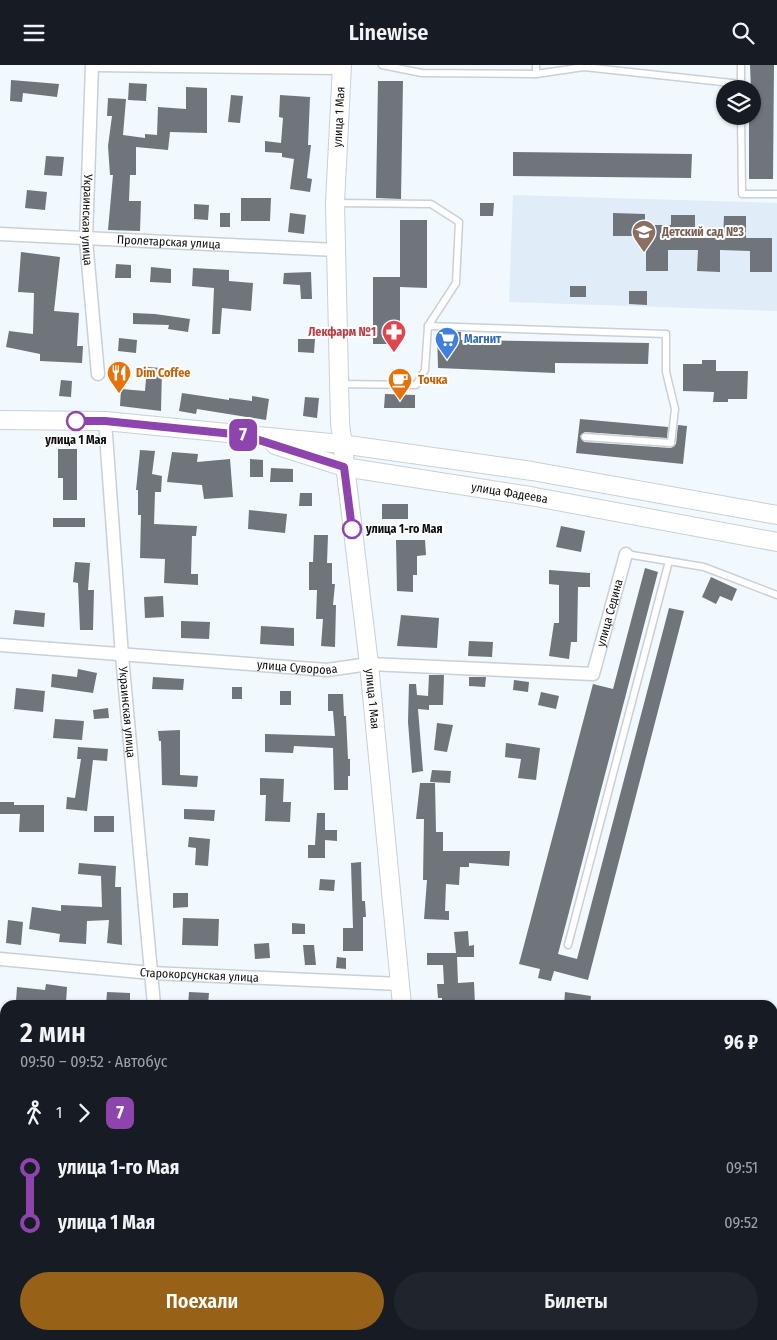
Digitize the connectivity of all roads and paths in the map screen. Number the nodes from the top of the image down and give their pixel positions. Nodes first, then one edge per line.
1 (93, 65) edge
2 (382, 65) edge
3 (536, 65) edge
4 (741, 65) edge
5 (341, 67) edge
6 (536, 74) junction
7 (741, 80) edge
8 (716, 84) edge
9 (741, 125) edge
10 (777, 194) edge
11 (335, 203) junction
12 (0, 234) edge
13 (86, 240) junction
14 (336, 250) junction
15 (428, 326) junction
16 (98, 374) dead end
17 (338, 385) junction
18 (0, 420) edge
19 (105, 421) junction
20 (243, 435) junction
21 (585, 437) dead end
22 (341, 444) junction
23 (344, 467) junction
24 (532, 471) junction
25 (530, 496) junction
26 (777, 515) edge
27 (777, 542) edge
28 (626, 554) joint
29 (669, 561) junction
30 (777, 595) edge
31 (0, 645) edge
32 (122, 656) junction
33 (369, 663) junction
34 (593, 673) joint
35 (568, 945) dead end
36 (0, 959) edge
37 (151, 973) junction
38 (400, 984) junction
39 (154, 1000) edge
40 (402, 1000) edge

1 - 5 street
1 - 13 street, Украинская улица
2 - 6 lane
3 - 6 lane
4 - 7 lane
5 - 11 main road, улица 1 Мая
6 - 8 lane
9 - 10 lane
11 - 14 main road, улица 1 Мая
11 - 15 lane
12 - 13 street, Пролетарская улица
13 - 14 street, Пролетарская улица
13 - 16 street, Украинская улица
14 - 17 main road, улица 1 Мая
15 - 17 lane
15 - 21 lane
17 - 22 main road, улица 1 Мая
18 - 19 main road, улица Фадеева
19 - 20 main road, улица Фадеева
19 - 32 street, Украинская улица
20 - 22 main road, улица Фадеева
20 - 23 main road, улица Фадеева
22 - 23 main road, улица 1 Мая
22 - 24 main road, улица Фадеева
23 - 25 main road, улица Фадеева
23 - 33 main road, улица 1 Мая
24 - 25 main road
24 - 26 main road, улица Фадеева
25 - 27 main road, улица Фадеева
28 - 29 lane
28 - 34 street, улица Седина
29 - 30 lane
29 - 35 lane
31 - 32 street, улица Суворова
32 - 33 street, улица Суворова
32 - 37 street, Украинская улица
33 - 34 street, улица Суворова
33 - 38 main road, улица 1 Мая
36 - 37 street, Старокорсунская улица
37 - 38 street, Старокорсунская улица
37 - 39 street, Украинская улица
38 - 40 main road, улица 1 Мая

